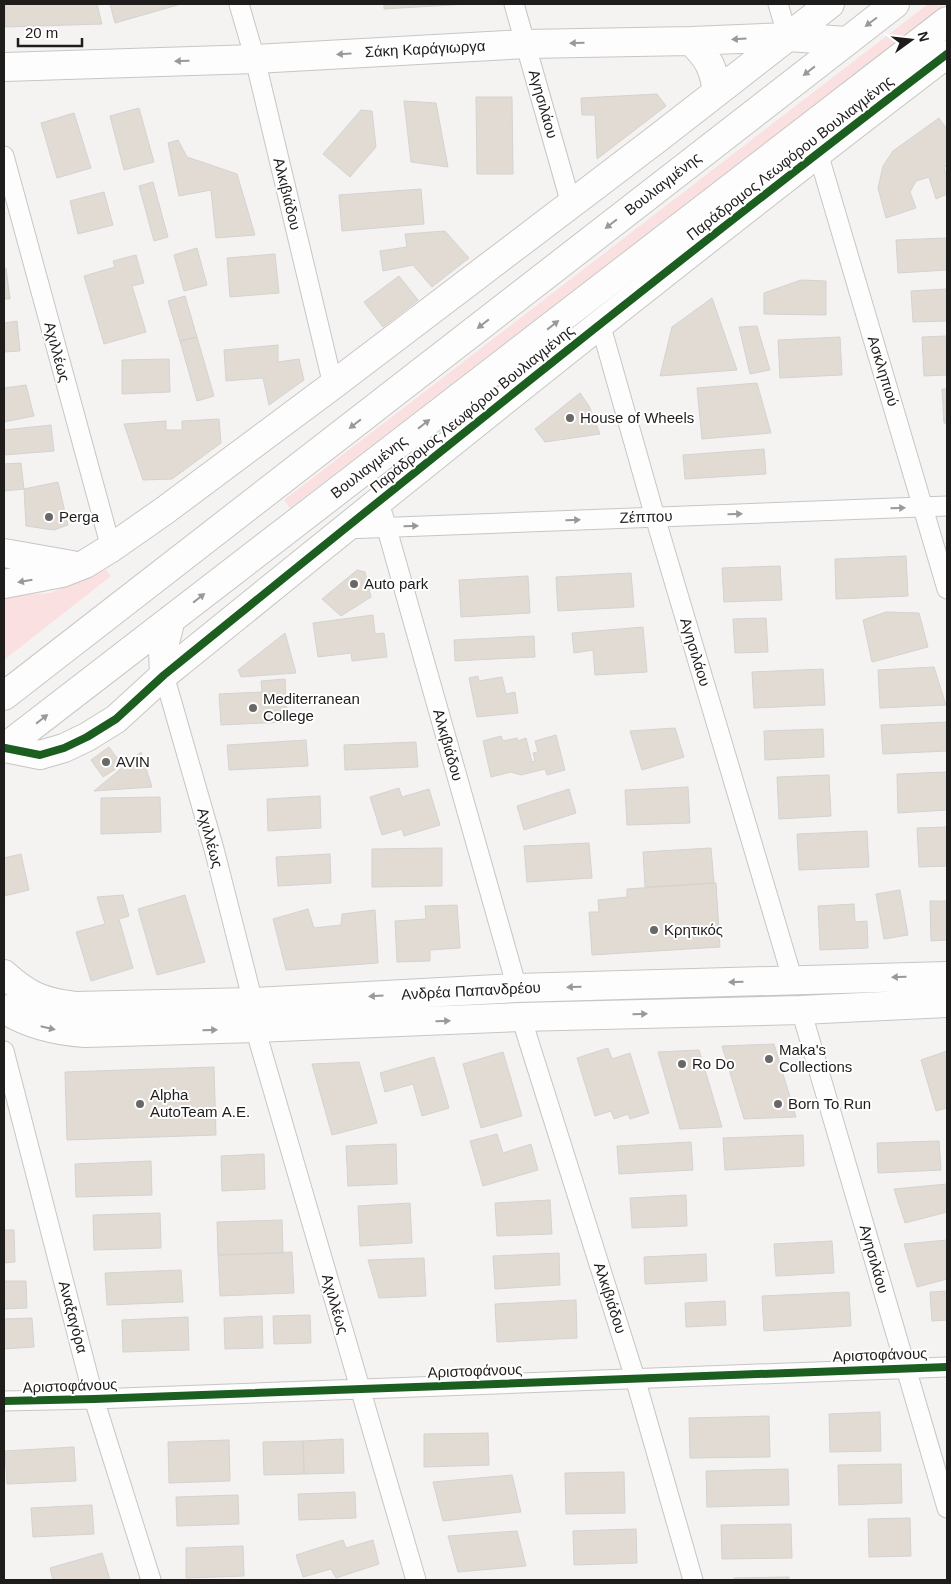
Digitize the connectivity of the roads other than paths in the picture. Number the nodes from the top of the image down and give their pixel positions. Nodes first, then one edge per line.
1 (239, 4) edge
2 (514, 4) edge
3 (778, 4) edge
4 (830, 4) edge
5 (895, 4) edge
6 (947, 21) edge
7 (788, 37) junction
8 (847, 41) junction
9 (692, 42) junction
10 (526, 44) junction
11 (947, 54) edge
12 (255, 59) junction
13 (4, 67) edge
14 (717, 91) junction
15 (818, 153) junction
16 (4, 156) edge
17 (571, 204) junction
18 (600, 323) junction
19 (333, 385) junction
20 (947, 506) edge
21 (923, 507) junction
22 (382, 515) junction
23 (654, 517) junction
24 (111, 548) junction
25 (4, 553) edge
26 (79, 566) junction
27 (4, 584) edge
28 (947, 590) edge
29 (171, 619) junction
30 (164, 674) junction
31 (4, 696) edge
32 (4, 748) edge
33 (4, 974) edge
34 (947, 976) edge
35 (793, 981) junction
36 (517, 988) junction
37 (947, 1002) edge
38 (4, 1009) edge
39 (802, 1010) junction
40 (254, 1015) junction
41 (521, 1017) junction
42 (4, 1050) edge
43 (947, 1367) edge
44 (906, 1368) junction
45 (635, 1378) junction
46 (360, 1389) junction
47 (94, 1399) junction
48 (4, 1401) edge
49 (947, 1508) edge
50 (151, 1580) edge
51 (416, 1580) edge
52 (693, 1580) edge

1 - 12 street, Αλκιβιάδου
2 - 10 street, Αγησιλάου
3 - 7 street
4 - 7 main road
5 -> 8 main road, Βουλιαγμένης
29 -> 6 main road, Βουλιαγμένης
7 - 8 main road, Σάκη Καράγιωργα
7 -> 9 main road, Σάκη Καράγιωργα
7 - 14 main road
8 -> 31 main road, Βουλιαγμένης
9 -> 10 main road, Σάκη Καράγιωργα
9 - 14 main road
10 -> 12 main road, Σάκη Καράγιωργα
10 - 17 street, Αγησιλάου
11 - 15 main road, Παράδρομος Λεωφόρου Βουλιαγμένης
12 -> 13 main road, Σάκη Καράγιωργα
12 - 19 street, Αλκιβιάδου
14 - 17 main road
15 - 18 main road, Παράδρομος Λεωφόρου Βουλιαγμένης
15 - 21 street, Ασκληπιού
16 - 24 street, Αχιλλέως
17 - 19 main road
18 - 22 main road, Παράδρομος Λεωφόρου Βουλιαγμένης
18 - 23 street, Αγησιλάου
19 - 24 main road
20 - 21 street, Ζέππου
23 -> 21 street, Ζέππου
21 - 28 street, Ασκληπιού
22 -> 23 street, Ζέππου
22 - 30 main road, Παράδρομος Λεωφόρου Βουλιαγμένης
22 - 36 street, Αλκιβιάδου
23 - 35 street, Αγησιλάου
24 - 26 main road
25 - 26 main road
26 -> 27 main road
29 - 30 main road
32 -> 29 main road, Βουλιαγμένης
30 - 32 main road, Παράδρομος Λεωφόρου Βουλιαγμένης
30 - 40 street, Αχιλλέως
33 - 40 main road, Ανδρέα Παπανδρέου
34 -> 35 main road, Ανδρέα Παπανδρέου
35 -> 36 main road, Ανδρέα Παπανδρέου
36 -> 40 main road, Ανδρέα Παπανδρέου
37 - 39 main road, Ανδρέα Παπανδρέου
38 -> 40 main road, Ανδρέα Παπανδρέου
41 -> 39 main road, Ανδρέα Παπανδρέου
39 - 44 street, Αγησιλάου
40 -> 41 main road, Ανδρέα Παπανδρέου
40 - 46 street, Αχιλλέως
41 - 45 street, Αλκιβιάδου
42 - 47 street, Αναξαγόρα
43 - 44 street, Αριστοφάνους
44 - 45 street, Αριστοφάνους
44 - 49 street, Αγησιλάου
45 - 46 street, Αριστοφάνους
45 - 52 street, Αλκιβιάδου
46 - 47 street, Αριστοφάνους
46 - 51 street, Αχιλλέως
47 - 48 street, Αριστοφάνους
47 - 50 street, Αναξαγόρα

